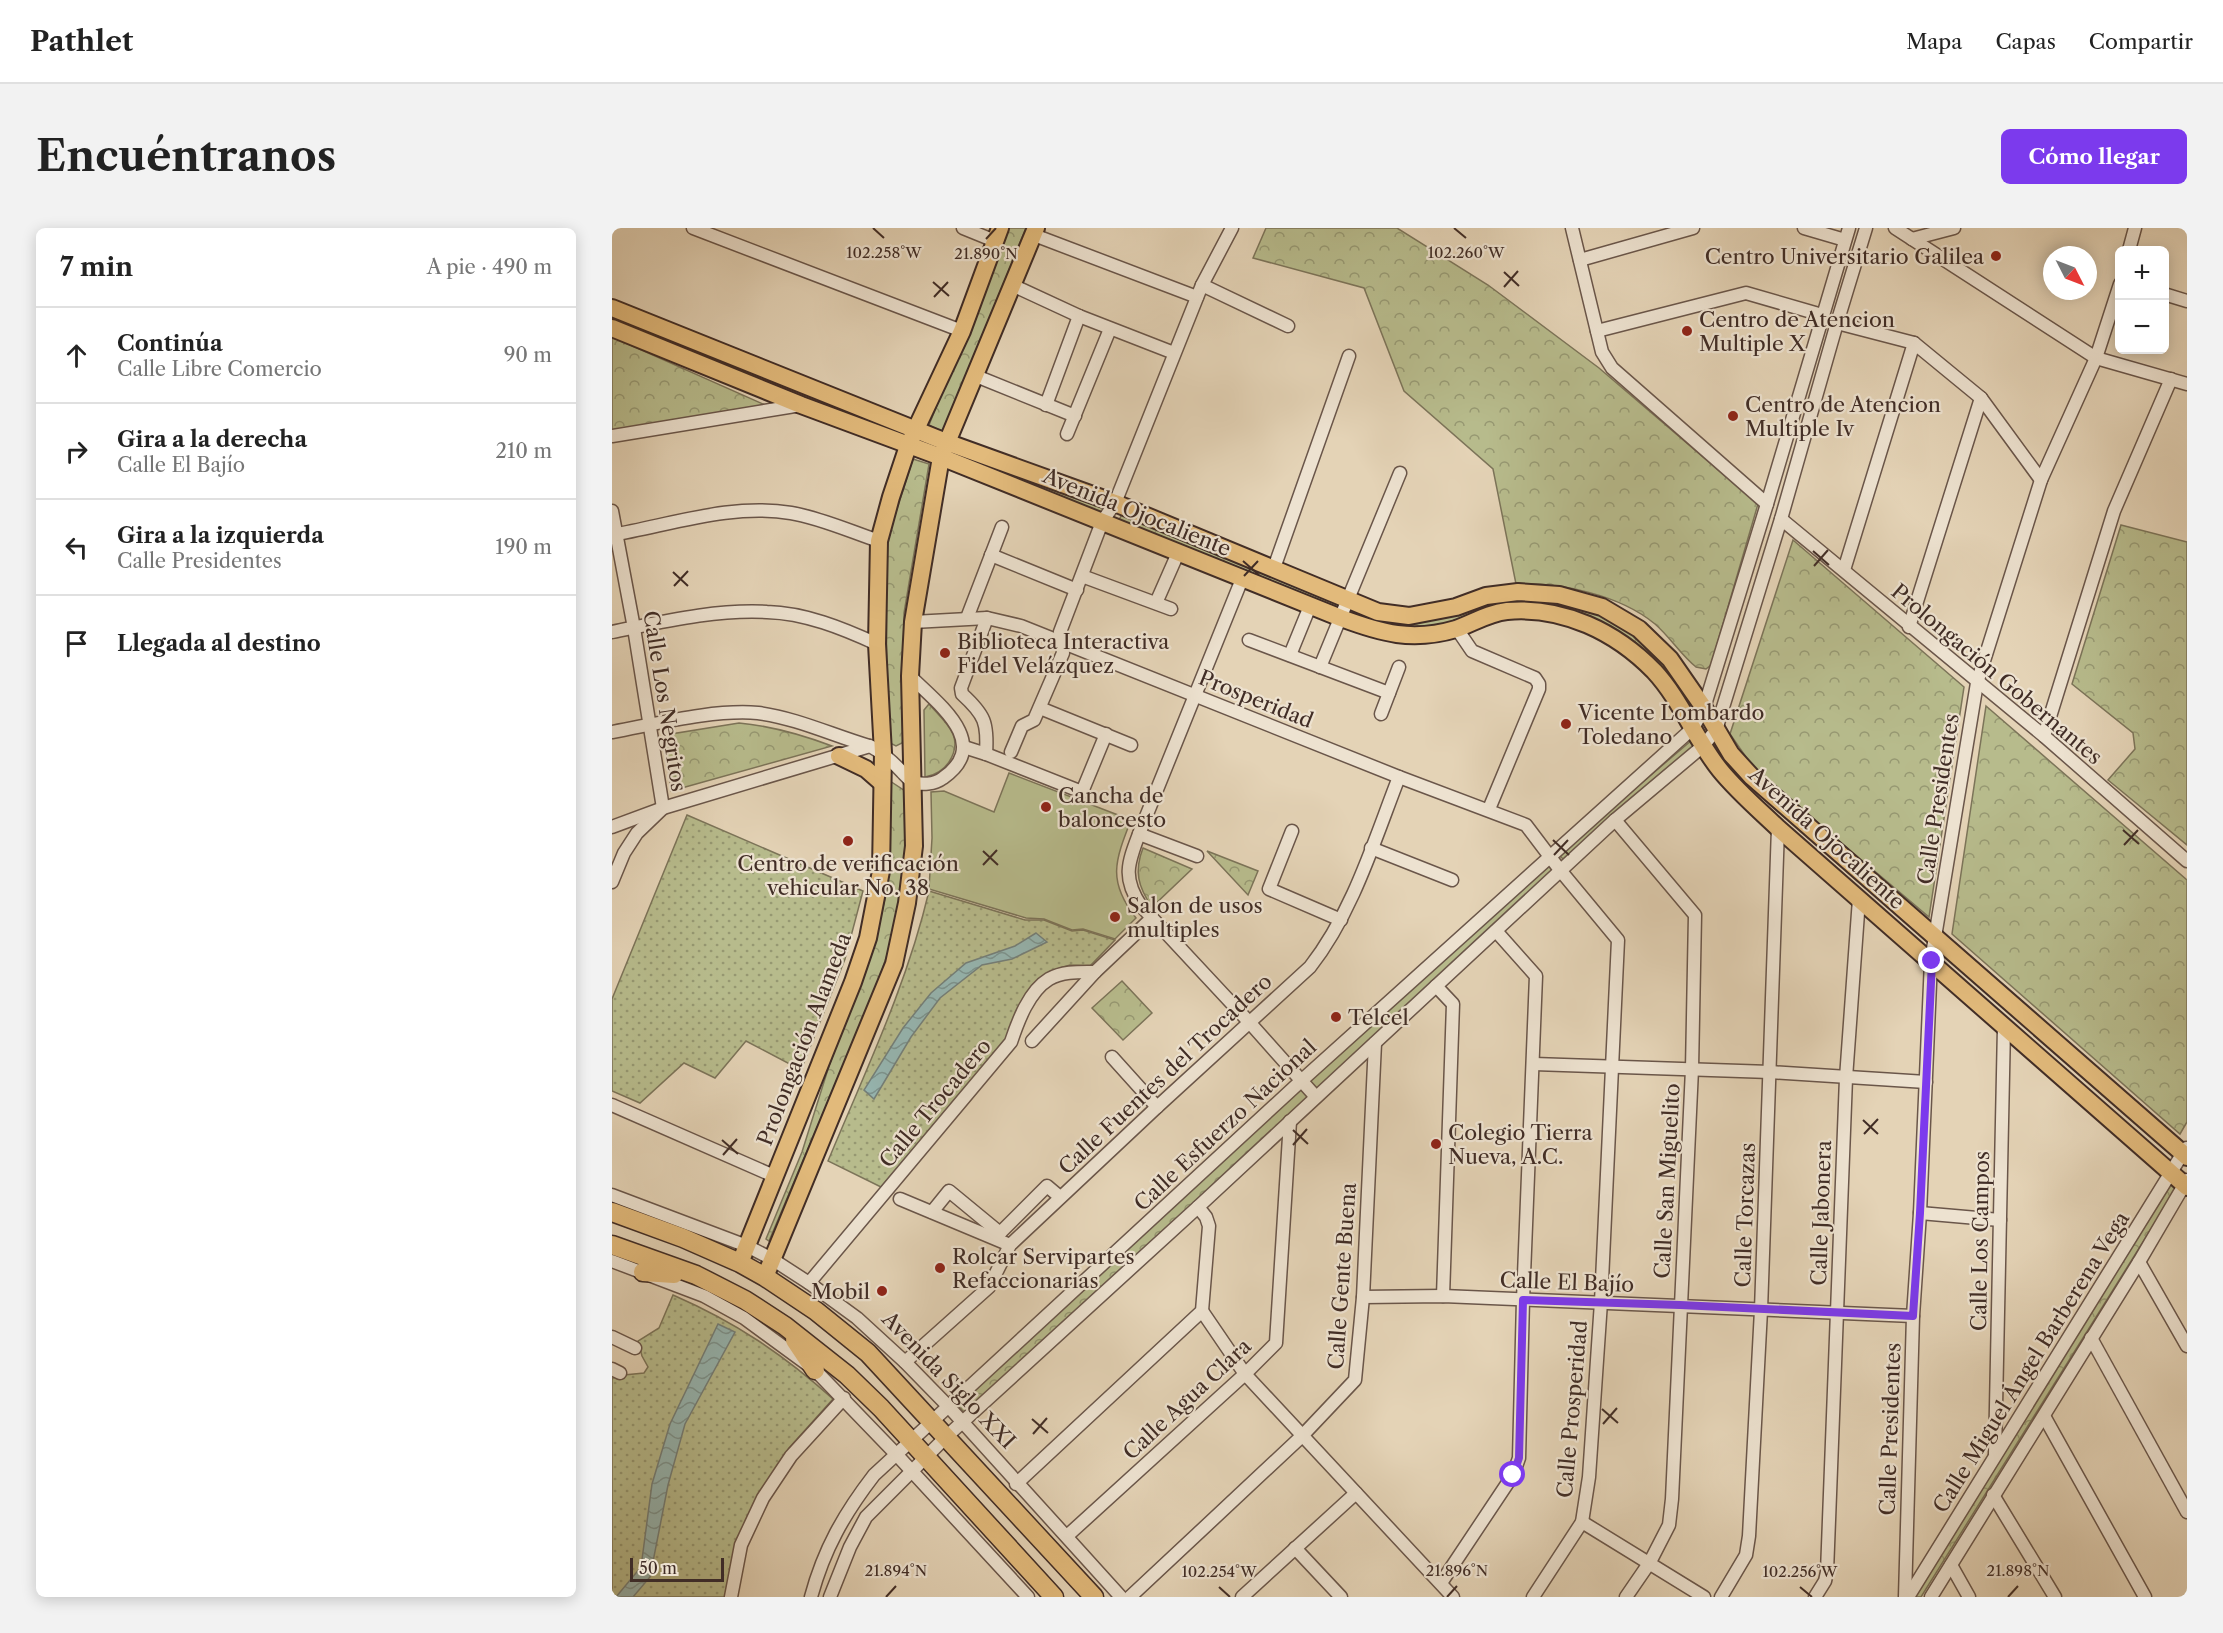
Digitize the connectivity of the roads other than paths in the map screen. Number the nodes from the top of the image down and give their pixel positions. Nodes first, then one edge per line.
1 (693, 228) edge
2 (963, 228) edge
3 (1232, 228) edge
4 (1572, 228) edge
5 (1694, 228) edge
6 (1804, 228) edge
7 (1866, 228) edge
8 (1895, 228) edge
9 (1954, 228) edge
10 (2135, 228) edge
11 (1035, 231) edge
12 (998, 234) edge
13 (1847, 234) edge
14 (1912, 239) junction
15 (2130, 246) edge
16 (1580, 260) junction
17 (1012, 285) junction
18 (1199, 291) junction
19 (2169, 296) edge
20 (2115, 299) edge
21 (2187, 301) edge
22 (612, 308) edge
23 (1822, 315) junction
24 (1079, 316) junction
25 (1837, 323) junction
26 (1287, 327) dead end
27 (612, 328) edge
28 (1110, 329) junction
29 (962, 331) junction
30 (1598, 331) junction
31 (1914, 343) junction
32 (1174, 353) junction
33 (1349, 356) dead end
34 (2096, 358) junction
35 (975, 376) junction
36 (2171, 379) junction
37 (2187, 384) edge
38 (1981, 398) junction
39 (801, 405) junction
40 (1046, 405) junction
41 (1075, 416) junction
42 (916, 430) junction
43 (1066, 434) dead end
44 (612, 436) edge
45 (909, 446) junction
46 (944, 450) junction
47 (1400, 473) dead end
48 (2041, 480) junction
49 (1115, 503) junction
50 (1767, 504) junction
51 (612, 511) edge
52 (1781, 519) junction
53 (1102, 522) junction
54 (1002, 527) dead end
55 (614, 534) edge
56 (879, 541) junction
57 (1178, 553) junction
58 (991, 555) junction
59 (1274, 568) junction
60 (1844, 570) junction
61 (1082, 576) junction
62 (1242, 579) junction
63 (1077, 590) junction
64 (1349, 600) junction
65 (1156, 603) junction
66 (1310, 606) junction
67 (1171, 609) dead end
68 (968, 618) junction
69 (987, 618) junction
70 (1341, 618) junction
71 (913, 622) junction
72 (1909, 627) junction
73 (634, 628) junction
74 (1457, 629) junction
75 (612, 632) edge
76 (1249, 640) dead end
77 (1061, 642) junction
78 (877, 644) junction
79 (1290, 655) junction
80 (1320, 667) junction
81 (1398, 667) dead end
82 (910, 676) junction
83 (1977, 682) junction
84 (1389, 693) junction
85 (1195, 696) junction
86 (1040, 708) junction
87 (1704, 708) junction
88 (1382, 714) dead end
89 (649, 725) junction
90 (1693, 728) junction
91 (1716, 730) junction
92 (612, 732) edge
93 (1106, 734) junction
94 (2044, 736) junction
95 (1131, 745) dead end
96 (1703, 746) junction
97 (964, 747) junction
98 (877, 750) junction
99 (1011, 752) dead end
100 (986, 754) junction
101 (840, 756) junction
102 (1399, 777) junction
103 (913, 782) junction
104 (882, 783) junction
105 (663, 808) junction
106 (1489, 809) junction
107 (1615, 820) junction
108 (612, 827) edge
109 (1778, 828) junction
110 (1292, 831) dead end
111 (1139, 834) junction
112 (1371, 848) junction
113 (1550, 855) junction
114 (1197, 856) dead end
115 (2187, 861) edge
116 (1560, 870) junction
117 (1452, 880) dead end
118 (612, 882) edge
119 (1859, 899) junction
120 (1152, 918) junction
121 (1341, 920) junction
122 (1496, 931) junction
123 (1935, 939) junction
124 (1932, 961) junction
125 (1095, 972) junction
126 (1436, 986) junction
127 (1250, 1023) junction
128 (2004, 1027) junction
129 (1032, 1041) dead end
130 (1376, 1043) junction
131 (1112, 1057) dead end
132 (1534, 1064) junction
133 (1611, 1067) junction
134 (1692, 1069) junction
135 (1770, 1072) junction
136 (1846, 1078) junction
137 (1301, 1081) junction
138 (1926, 1082) junction
139 (1316, 1097) junction
140 (612, 1105) edge
141 (1157, 1107) junction
142 (1290, 1121) junction
143 (2186, 1153) edge
144 (774, 1176) junction
145 (2182, 1181) edge
146 (612, 1195) edge
147 (1060, 1197) junction
148 (900, 1199) dead end
149 (1198, 1207) junction
150 (612, 1212) edge
151 (932, 1212) junction
152 (1920, 1213) junction
153 (2000, 1220) junction
154 (997, 1236) junction
155 (612, 1245) edge
156 (1010, 1245) junction
157 (744, 1255) junction
158 (772, 1258) junction
159 (612, 1261) edge
160 (2139, 1262) junction
161 (643, 1272) junction
162 (696, 1275) junction
163 (765, 1277) junction
164 (809, 1283) junction
165 (1443, 1296) junction
166 (1363, 1297) junction
167 (1523, 1300) junction
168 (1600, 1302) junction
169 (1680, 1305) junction
170 (1761, 1310) junction
171 (1202, 1311) junction
172 (1836, 1314) junction
173 (1913, 1316) junction
174 (785, 1326) junction
175 (612, 1337) edge
176 (2091, 1338) junction
177 (2187, 1346) edge
178 (635, 1348) dead end
179 (905, 1362) junction
180 (815, 1370) junction
181 (1245, 1374) junction
182 (844, 1398) junction
183 (948, 1406) junction
184 (2044, 1416) junction
185 (931, 1421) junction
186 (963, 1422) junction
187 (1302, 1436) junction
188 (946, 1437) junction
189 (911, 1441) junction
190 (896, 1454) junction
191 (1995, 1455) junction
192 (926, 1457) junction
193 (912, 1471) junction
194 (1016, 1484) junction
195 (1356, 1493) junction
196 (1993, 1495) junction
197 (2187, 1512) edge
198 (1581, 1522) junction
199 (1066, 1536) junction
200 (1295, 1548) junction
201 (1650, 1562) junction
202 (1951, 1565) junction
203 (1036, 1577) junction
204 (1441, 1583) junction
205 (1021, 1595) edge
206 (731, 1597) edge
207 (811, 1597) edge
208 (830, 1597) edge
209 (1054, 1597) edge
210 (1094, 1597) edge
211 (1120, 1597) edge
212 (1130, 1597) edge
213 (1242, 1597) edge
214 (1341, 1597) edge
215 (1453, 1597) edge
216 (1533, 1597) edge
217 (1626, 1597) edge
218 (1704, 1597) edge
219 (1721, 1597) edge
220 (1815, 1597) edge
221 (1906, 1597) edge
222 (1930, 1597) edge
223 (1969, 1597) edge
224 (2055, 1597) edge
225 (2145, 1597) edge

1 - 29 street
2 - 12 street
3 - 18 street
4 - 16 street
5 - 16 street
6 - 13 street
7 - 25 street, Calle Esfuerzo Nacional
8 - 14 street
9 - 14 street
10 - 15 street
11 - 17 main road
11 - 18 street
12 - 29 main road, Prolongación Alameda
13 - 23 street, Calle Esfuerzo Nacional
14 - 34 street
16 - 30 street
17 - 24 street
17 - 35 main road
18 - 26 street
18 - 32 street
19 - 21 street
20 - 34 street, Calle Presidentes
22 - 42 main road, Avenida Ojocaliente
23 - 30 street
23 - 50 street, Calle Esfuerzo Nacional
24 - 28 street
24 - 40 street
25 - 31 street
25 - 52 street, Calle Esfuerzo Nacional
27 - 39 main road, Avenida Ojocaliente
28 - 32 street
28 - 41 street
29 - 42 main road, Prolongación Alameda
30 - 50 street
31 - 38 street
31 - 60 street
32 - 49 street
33 - 59 street
34 - 36 street
34 - 48 street, Calle Presidentes
35 - 40 street
35 - 46 main road
36 - 37 street
36 - 94 street
38 - 48 street
38 - 72 street
39 - 44 street
39 - 45 main road, Avenida Ojocaliente
40 - 41 street
41 - 43 street
42 - 45 main road, Prolongación Alameda
42 - 46 main road, Avenida Ojocaliente
45 - 46 main road, Avenida Ojocaliente
45 - 56 main road, Prolongación Alameda
46 - 49 main road, Avenida Ojocaliente
46 - 53 main road, Avenida Ojocaliente
46 - 71 main road
47 - 64 street
48 - 83 street, Calle Presidentes
49 - 53 street
49 - 59 main road, Avenida Ojocaliente
50 - 87 street, Calle Esfuerzo Nacional
51 - 55 street, Calle Los Negritos
52 - 60 street, Prolongación Gobernantes
52 - 91 street, Calle Esfuerzo Nacional
53 - 57 main road, Avenida Ojocaliente
53 - 61 street
54 - 58 street
55 - 56 street
55 - 73 street, Calle Los Negritos
56 - 78 main road, Prolongación Alameda
57 - 62 main road, Avenida Ojocaliente
57 - 65 street
58 - 63 street
58 - 68 street
59 - 64 main road, Avenida Ojocaliente
60 - 72 street, Prolongación Gobernantes
61 - 63 street
61 - 65 street
62 - 66 main road, Avenida Ojocaliente
62 - 85 street
63 - 77 street
64 - 70 street
64 - 87 main road, Avenida Ojocaliente
65 - 67 street
66 - 70 main road, Avenida Ojocaliente
66 - 79 street
68 - 69 street, Prosperidad
68 - 71 street, Prosperidad
69 - 77 street, Prosperidad
69 - 100 street
70 - 74 main road, Avenida Ojocaliente
70 - 80 street
71 - 82 main road
72 - 83 street, Prolongación Gobernantes
73 - 75 street
73 - 78 street
73 - 89 street, Calle Los Negritos
74 - 90 main road, Avenida Ojocaliente
74 - 106 street
76 - 79 street
77 - 85 street, Prosperidad
77 - 86 street
78 - 98 main road, Prolongación Alameda
79 - 80 street
80 - 84 street
81 - 84 street
82 - 97 street
82 - 103 main road
83 - 94 street, Prolongación Gobernantes
83 - 123 street, Calle Presidentes
84 - 88 street
85 - 102 street, Prosperidad
85 - 111 street
86 - 93 street
86 - 99 street
87 - 90 street, Calle Esfuerzo Nacional
87 - 91 main road, Avenida Ojocaliente
89 - 92 street
89 - 98 street
89 - 105 street, Calle Los Negritos
90 - 96 main road, Avenida Ojocaliente
90 - 113 street, Calle Esfuerzo Nacional
91 - 96 street, Calle Esfuerzo Nacional
91 - 123 main road, Avenida Ojocaliente
93 - 95 street
93 - 100 street
94 - 115 street, Prolongación Gobernantes
96 - 107 street, Calle Esfuerzo Nacional
96 - 109 main road, Avenida Ojocaliente
97 - 100 street
97 - 103 street
98 - 101 street
98 - 103 street
98 - 104 main road, Prolongación Alameda
101 - 104 main road
101 - 105 street
102 - 106 street, Prosperidad
102 - 112 street, Calle Fuentes del Trocadero
103 - 158 main road
104 - 144 main road, Prolongación Alameda
105 - 108 street
105 - 118 street, Calle Los Negritos
106 - 113 street, Prosperidad
107 - 116 street, Calle Esfuerzo Nacional
107 - 134 street, Calle San Miguelito
109 - 119 main road, Avenida Ojocaliente
109 - 135 street, Calle Torcazas
110 - 121 street
111 - 114 street
111 - 120 street
112 - 117 street
112 - 121 street, Calle Fuentes del Trocadero
113 - 116 street, Prosperidad
113 - 137 street, Calle Esfuerzo Nacional
116 - 122 street, Calle Esfuerzo Nacional
116 - 133 street, Calle Prosperidad
119 - 124 main road, Avenida Ojocaliente
119 - 136 street, Calle Jabonera
120 - 125 street
120 - 127 street
121 - 127 street, Calle Fuentes del Trocadero
122 - 126 street, Calle Esfuerzo Nacional
122 - 132 street
123 - 124 street, Calle Presidentes
123 - 143 main road, Avenida Ojocaliente
124 - 128 main road, Avenida Ojocaliente
124 - 138 street, Calle Presidentes
125 - 129 street
125 - 164 street, Calle Trocadero
126 - 130 street, Calle Esfuerzo Nacional
126 - 165 street
127 - 137 street
127 - 141 street, Calle Fuentes del Trocadero
128 - 145 main road, Avenida Ojocaliente
128 - 153 street, Calle Los Campos
130 - 139 street, Calle Esfuerzo Nacional
130 - 166 street, Calle Gente Buena
131 - 141 street
132 - 133 street
132 - 167 street
133 - 134 street
133 - 168 street, Calle Prosperidad
134 - 135 street
134 - 169 street, Calle San Miguelito
135 - 136 street
135 - 170 street, Calle Torcazas
136 - 138 street
136 - 172 street, Calle Jabonera
137 - 139 street
137 - 183 street, Calle Esfuerzo Nacional
138 - 152 street, Calle Presidentes
139 - 142 street, Calle Esfuerzo Nacional
140 - 144 street
141 - 147 street, Calle Fuentes del Trocadero
142 - 149 street, Calle Esfuerzo Nacional
142 - 181 street, Calle Agua Clara
143 - 145 street, Calle Miguel Ángel Barberena Vega
144 - 157 main road, Prolongación Alameda
145 - 160 street, Calle Miguel Ángel Barberena Vega
145 - 191 street, Calle Miguel Ángel Barberena Vega
146 - 157 street, Avenida Siglo XXI
147 - 154 street
147 - 156 street, Calle Fuentes del Trocadero
148 - 151 street
149 - 171 street
149 - 186 street, Calle Esfuerzo Nacional
150 - 157 highway, Avenida Siglo XXI
151 - 154 street
151 - 154 street
152 - 153 street
152 - 173 street, Calle Presidentes
153 - 191 street, Calle Los Campos
154 - 156 street
155 - 162 highway
156 - 179 street, Calle Fuentes del Trocadero
157 - 158 street, Avenida Siglo XXI
157 - 163 highway, Avenida Siglo XXI
158 - 163 main road
158 - 164 street, Avenida Siglo XXI
159 - 161 street
160 - 176 street, Calle Miguel Ángel Barberena Vega
160 - 177 street
161 - 162 highway
161 - 180 street
162 - 174 highway
163 - 185 highway, Avenida Siglo XXI
164 - 179 street, Avenida Siglo XXI
165 - 166 street, Calle El Bajío
165 - 167 street, Calle El Bajío
166 - 187 street, Calle Gente Buena
167 - 168 street, Calle El Bajío
167 - 204 street
168 - 169 street, Calle El Bajío
168 - 198 street, Calle Prosperidad
169 - 170 street, Calle El Bajío
169 - 201 street, Calle San Miguelito
170 - 172 street, Calle El Bajío
170 - 219 street, Calle Torcazas
171 - 181 street
171 - 194 street
172 - 173 street, Calle El Bajío
172 - 220 street, Calle Jabonera
173 - 221 street, Calle Presidentes
174 - 180 highway
174 - 189 highway
175 - 178 street
176 - 184 street, Calle Miguel Ángel Barberena Vega
176 - 197 street
179 - 183 street, Avenida Siglo XXI
180 - 182 street
181 - 187 street
181 - 199 street, Calle Agua Clara
182 - 190 street
182 - 206 street
183 - 185 street, Calle Esfuerzo Nacional
183 - 186 street, Avenida Siglo XXI
184 - 196 street, Calle Miguel Ángel Barberena Vega
184 - 225 street
185 - 188 highway, Avenida Siglo XXI
185 - 189 street, Calle Esfuerzo Nacional
186 - 188 street, Calle Esfuerzo Nacional
186 - 194 street, Avenida Siglo XXI
187 - 195 street
187 - 212 street, Calle Gente Buena
188 - 192 street, Calle Esfuerzo Nacional
188 - 210 highway, Avenida Siglo XXI
189 - 190 street, Calle Esfuerzo Nacional
189 - 192 highway
190 - 193 street
190 - 207 street, Calle Esfuerzo Nacional
191 - 221 street, Calle Miguel Ángel Barberena Vega
192 - 193 street, Calle Esfuerzo Nacional
192 - 203 highway
193 - 205 street
193 - 208 street, Calle Esfuerzo Nacional
194 - 199 street, Avenida Siglo XXI
195 - 200 street
195 - 204 street
196 - 202 street, Calle Miguel Ángel Barberena Vega
196 - 224 street
198 - 201 street
198 - 216 street, Calle Prosperidad
199 - 211 street, Avenida Siglo XXI
200 - 213 street
200 - 214 street
201 - 217 street, Calle San Miguelito
201 - 218 street
202 - 222 street, Calle Miguel Ángel Barberena Vega
202 - 223 street
203 - 205 street
203 - 209 highway
204 - 215 street

